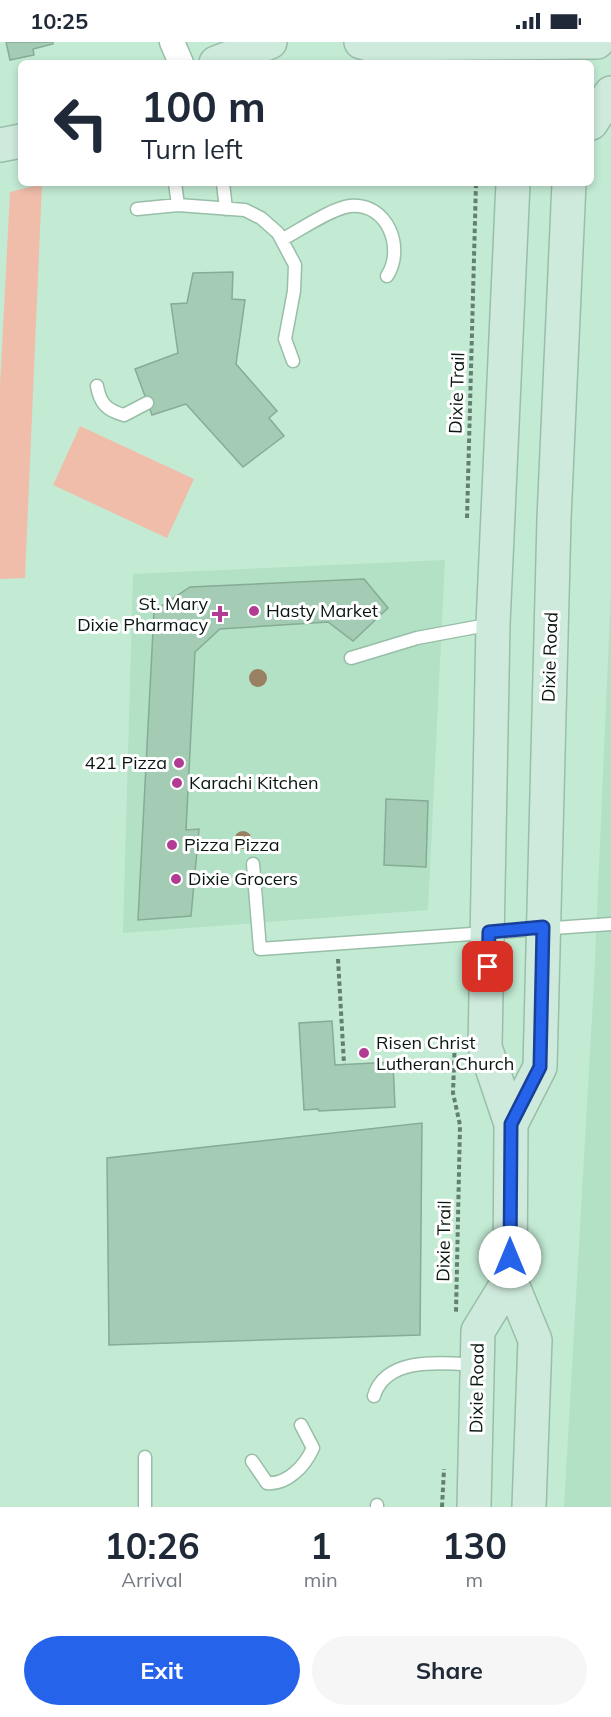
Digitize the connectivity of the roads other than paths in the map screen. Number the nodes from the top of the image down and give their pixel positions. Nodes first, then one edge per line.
1 (172, 42) edge
2 (270, 42) edge
3 (361, 42) edge
4 (579, 42) edge
5 (597, 42) edge
6 (402, 44) junction
7 (522, 50) edge
8 (180, 60) edge
9 (224, 60) edge
10 (438, 60) edge
11 (576, 60) edge
12 (611, 93) edge
13 (594, 118) edge
14 (18, 142) edge
15 (0, 145) edge
16 (176, 186) edge
17 (223, 186) edge
18 (513, 186) edge
19 (569, 186) edge
20 (178, 205) junction
21 (226, 208) junction
22 (137, 209) dead end
23 (283, 239) junction
24 (387, 276) dead end
25 (293, 361) dead end
26 (96, 386) dead end
27 (147, 403) dead end
28 (493, 624) junction
29 (351, 658) dead end
30 (253, 864) dead end
31 (611, 924) edge
32 (543, 927) junction
33 (489, 932) junction
34 (511, 1124) junction
35 (510, 1279) junction
36 (479, 1365) junction
37 (374, 1396) dead end
38 (301, 1425) dead end
39 (145, 1457) dead end
40 (252, 1461) dead end
41 (145, 1507) edge
42 (474, 1507) edge
43 (529, 1507) edge

1 - 8 street
2 - 9 main road
3 - 6 main road
4 - 5 main road
4 - 7 main road
4 - 11 main road
6 - 7 main road
6 - 10 main road
12 - 13 main road
14 - 15 main road
16 - 20 lane
17 - 21 lane
18 - 28 main road, Dixie Road
19 - 32 main road, Dixie Road
20 - 21 lane
20 - 22 lane
21 - 23 lane
23 - 24 lane
23 - 25 lane
26 - 27 lane
28 - 29 lane
28 - 33 main road, Dixie Road
30 - 33 lane
31 - 32 lane
32 - 33 lane
32 - 34 main road, Dixie Road
33 - 34 main road, Dixie Road
34 - 35 main road, Dixie Road
35 - 36 main road, Dixie Road
35 - 43 main road, Dixie Road
36 - 37 lane
36 - 42 main road, Dixie Road
38 - 40 lane
39 - 41 lane

